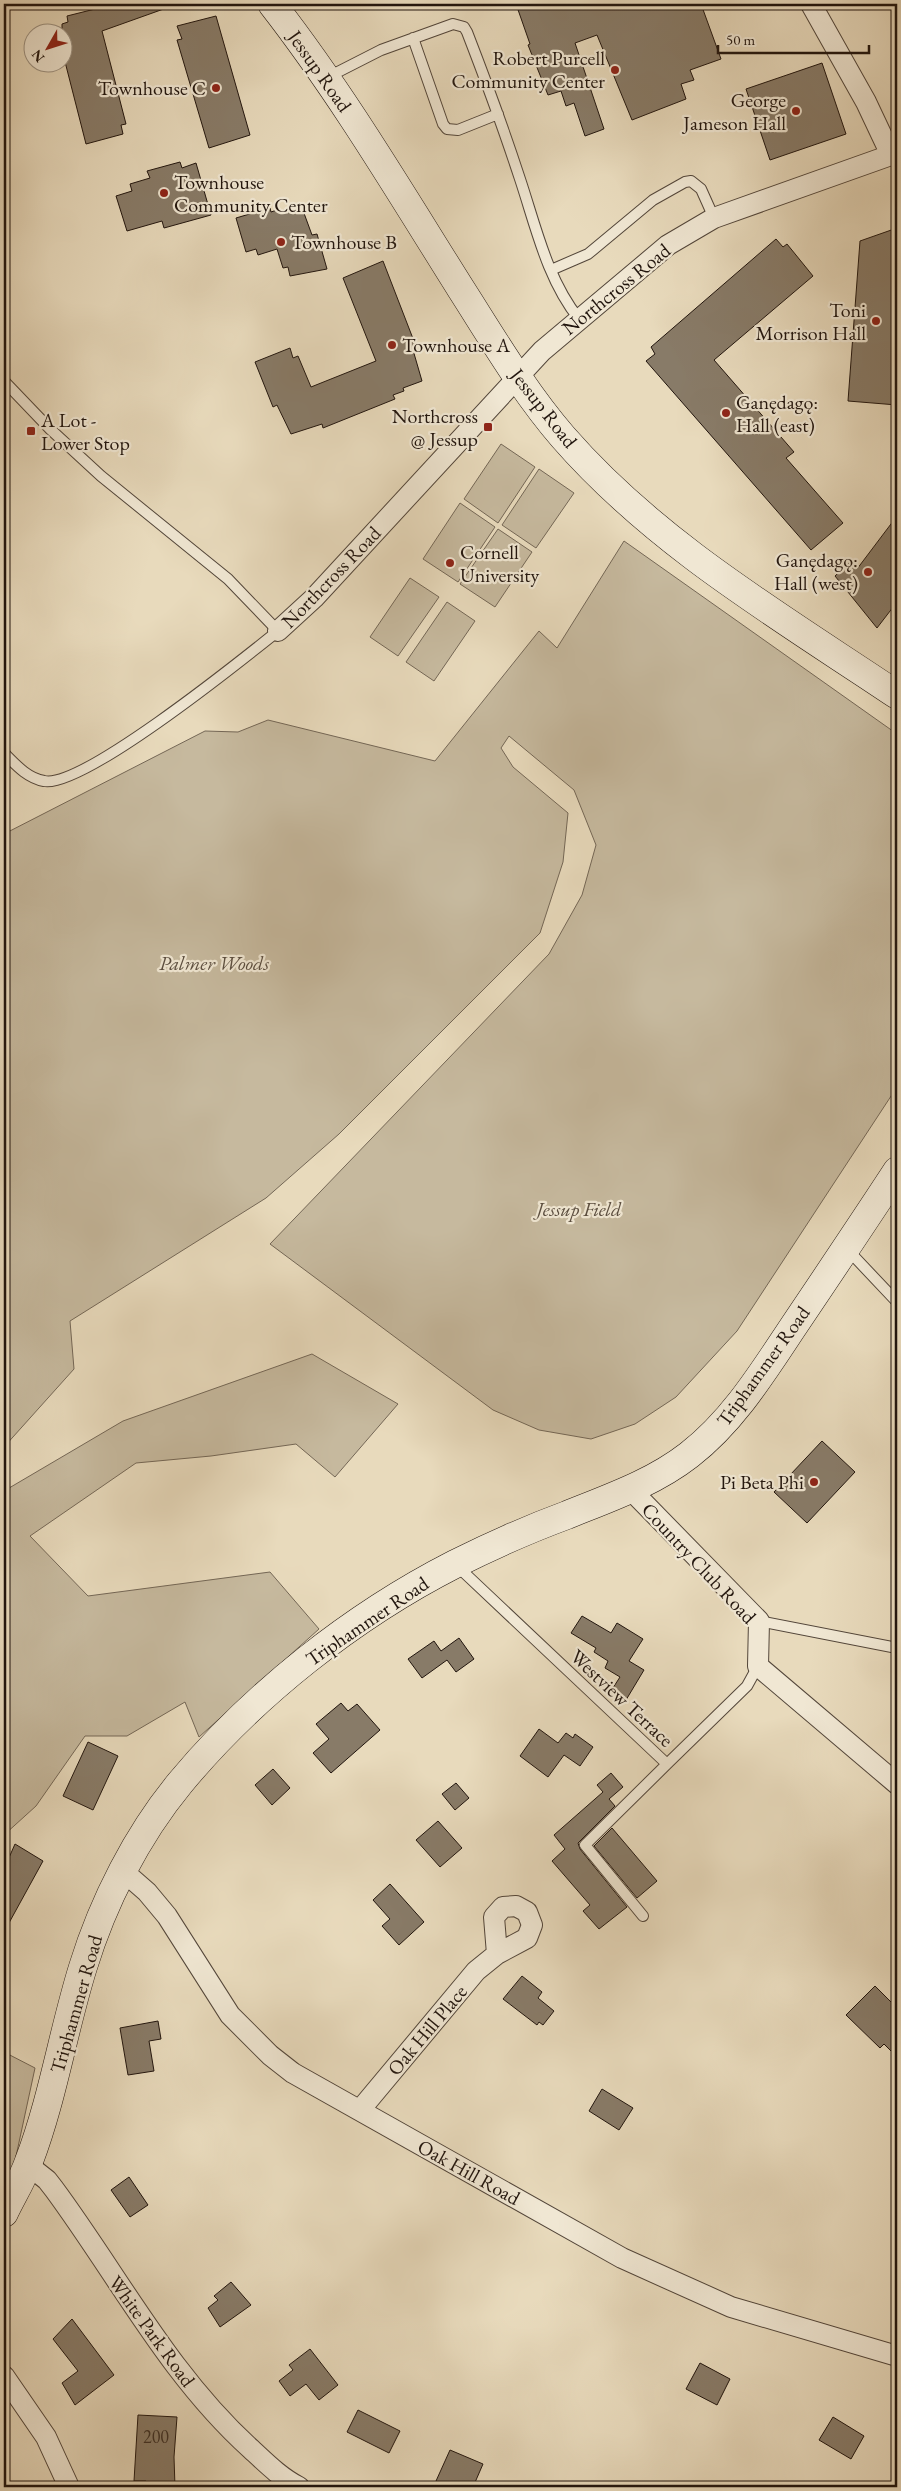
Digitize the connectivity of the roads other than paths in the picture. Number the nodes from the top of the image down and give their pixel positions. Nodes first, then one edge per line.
1 (272, 4) edge
2 (811, 4) edge
3 (413, 38) junction
4 (327, 77) junction
5 (498, 114) junction
6 (714, 218) junction
7 (551, 270) junction
8 (579, 319) junction
9 (518, 374) junction
10 (4, 381) edge
11 (278, 631) junction
12 (897, 695) edge
13 (4, 753) edge
14 (897, 1171) edge
15 (846, 1248) junction
16 (897, 1302) edge
17 (631, 1490) junction
18 (455, 1564) junction
19 (758, 1621) junction
20 (897, 1648) edge
21 (758, 1666) junction
22 (667, 1764) junction
23 (897, 1784) edge
24 (123, 1871) junction
25 (643, 1916) dead end
26 (497, 1954) dead end
27 (360, 2110) junction
28 (28, 2165) junction
29 (4, 2213) edge
30 (897, 2356) edge
31 (4, 2376) edge
32 (294, 2486) edge
33 (69, 2487) edge

1 - 4 street, Jessup Road
2 - 6 street, Northcross Road
3 - 4 lane
3 - 5 lane
3 - 5 lane
4 - 9 street, Jessup Road
5 - 7 lane
6 - 7 lane
6 - 8 street, Northcross Road
7 - 8 lane
8 - 9 street, Northcross Road
9 - 11 street, Northcross Road
9 - 12 street, Jessup Road
10 - 11 lane
11 - 13 lane
14 - 15 street, Triphammer Road
15 - 16 lane
15 - 17 street, Triphammer Road
17 - 18 street, Triphammer Road
17 - 19 street, Country Club Road
18 - 22 lane, Westview Terrace
18 - 24 street, Triphammer Road
19 - 20 lane
19 - 21 street, Country Club Road
21 - 22 lane, Westview Terrace
21 - 23 street
22 - 25 lane
24 - 27 street, Oak Hill Road
24 - 28 street, Triphammer Road
26 - 27 street, Oak Hill Place
27 - 30 street, Oak Hill Road
28 - 29 street, Triphammer Road
28 - 32 street, White Park Road
31 - 33 street

